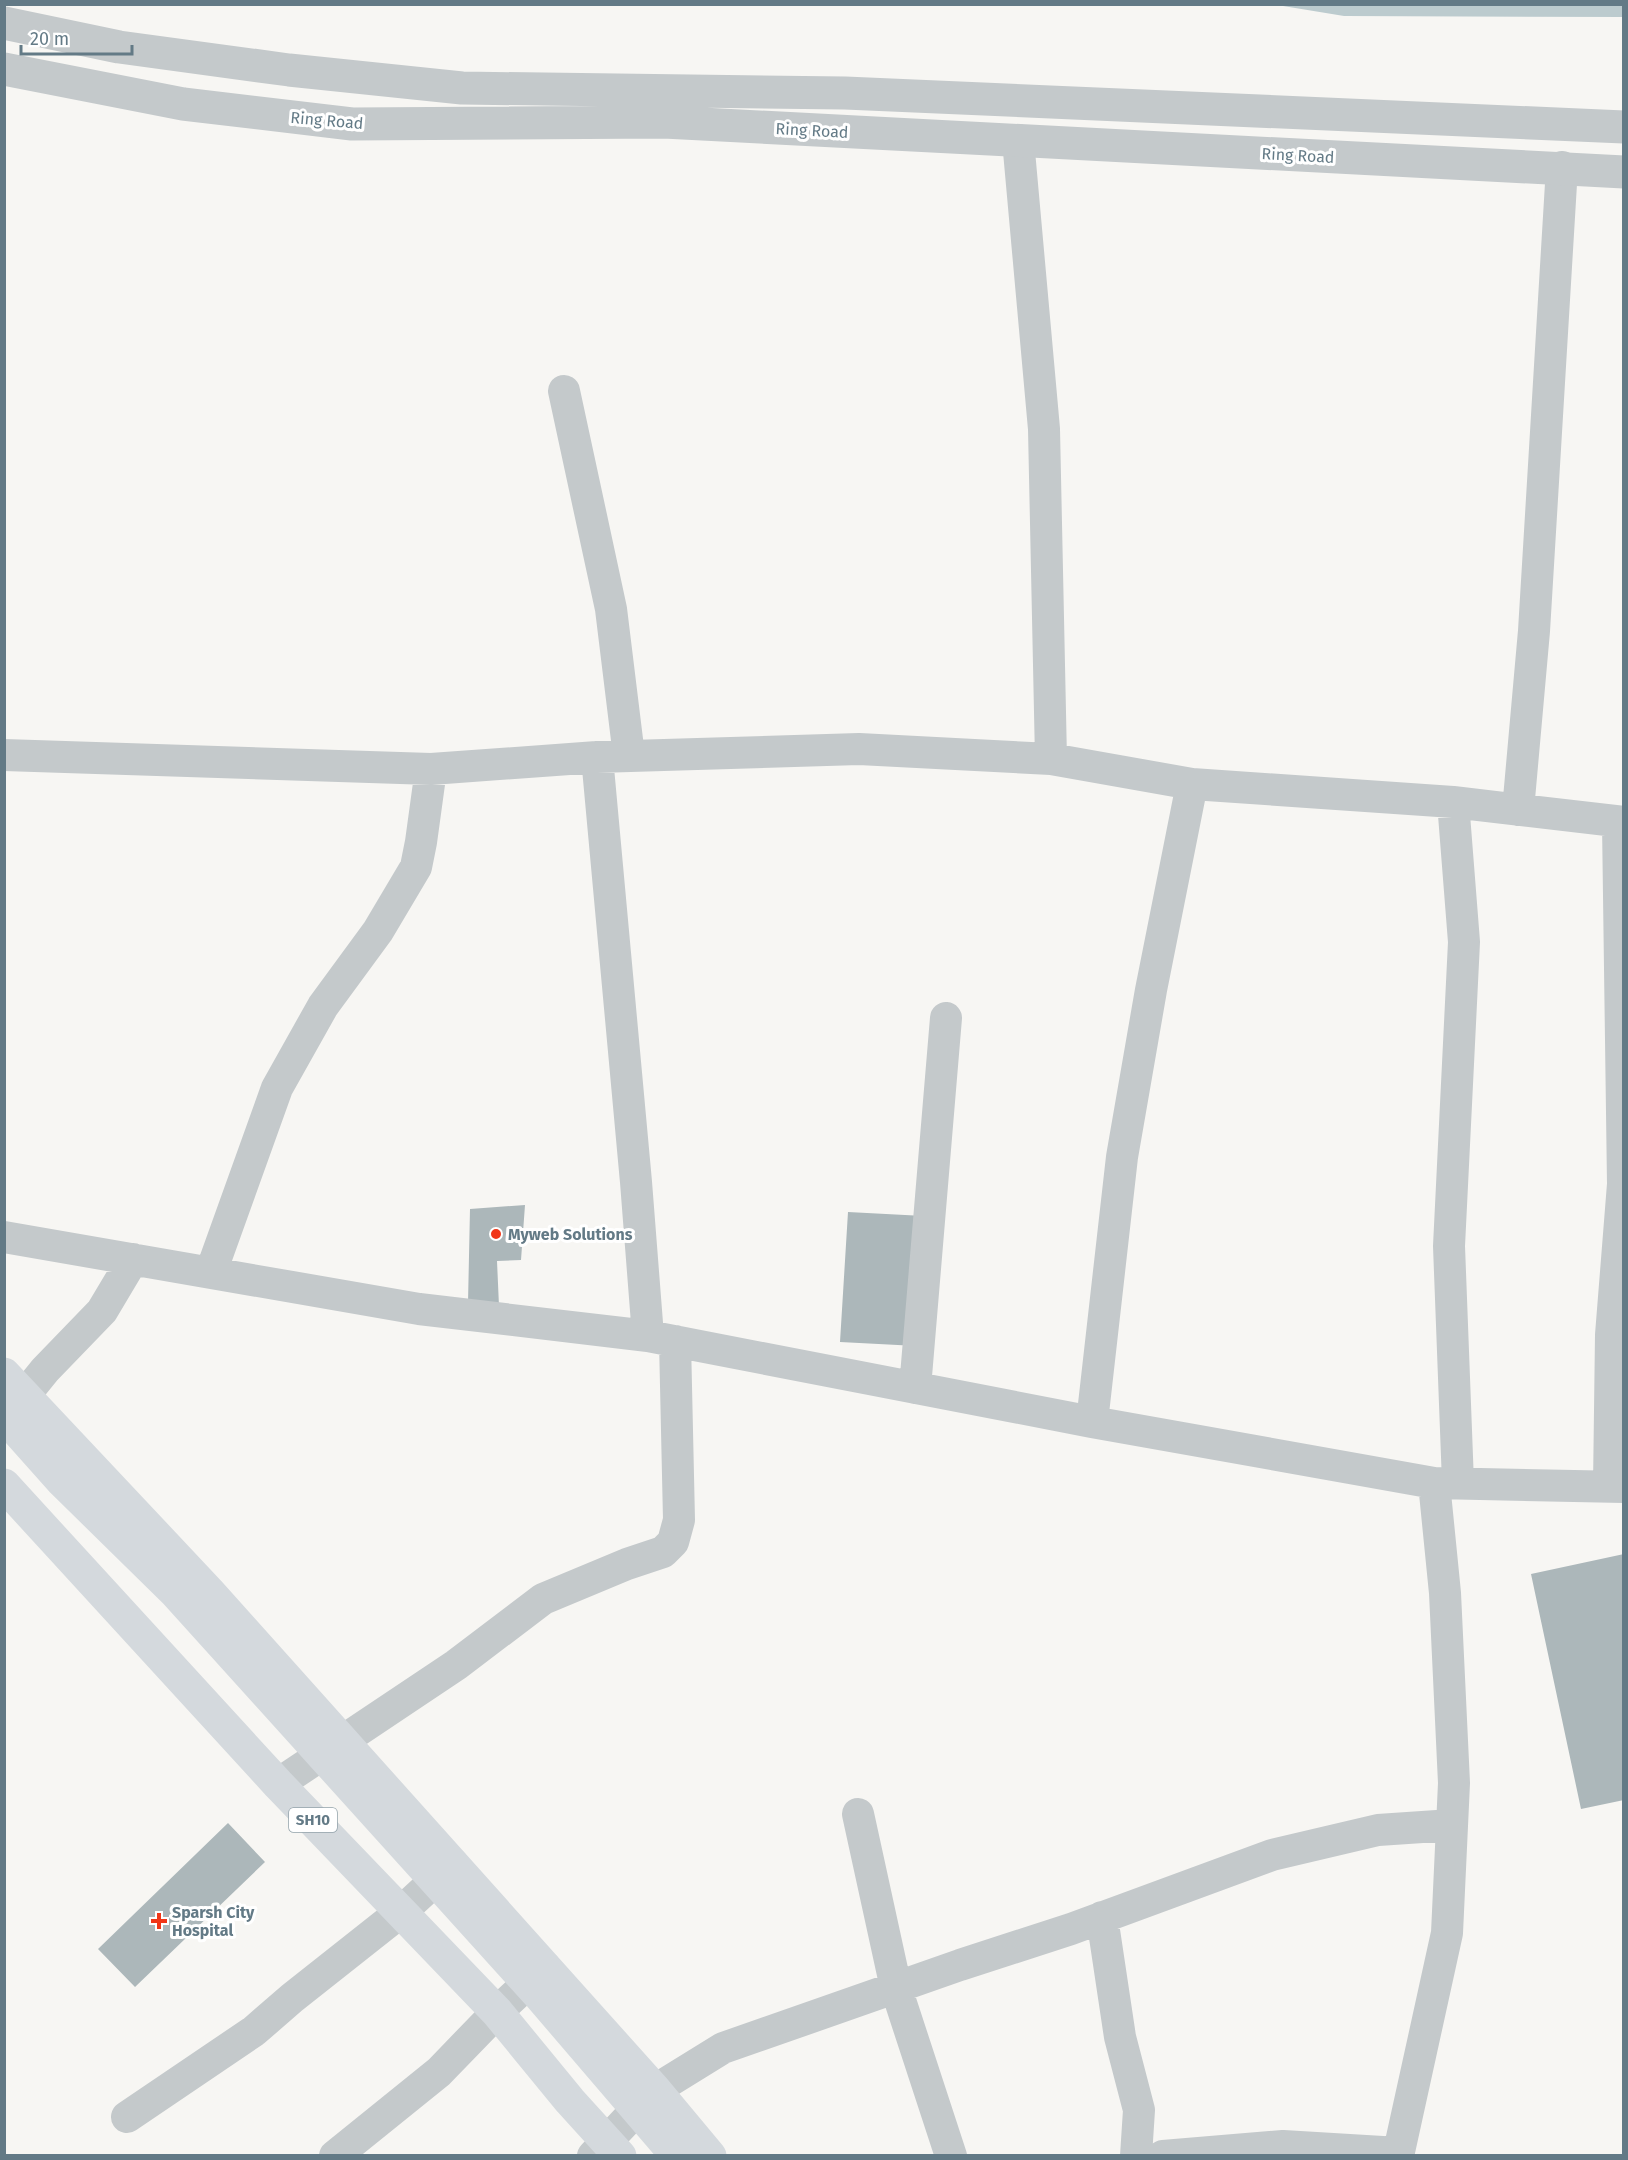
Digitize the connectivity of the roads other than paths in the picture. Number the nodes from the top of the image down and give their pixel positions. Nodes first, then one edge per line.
1 (4, 23) edge
2 (4, 69) edge
3 (1623, 127) edge
4 (1018, 140) junction
5 (1562, 167) junction
6 (1623, 172) edge
7 (564, 391) dead end
8 (4, 754) edge
9 (629, 756) junction
10 (597, 757) junction
11 (1051, 759) junction
12 (431, 769) junction
13 (1192, 784) junction
14 (1453, 802) junction
15 (1518, 810) junction
16 (1621, 823) edge
17 (946, 1018) dead end
18 (4, 1237) edge
19 (133, 1259) junction
20 (211, 1272) junction
21 (661, 1338) junction
22 (915, 1388) junction
23 (10, 1401) edge
24 (1092, 1422) junction
25 (1446, 1483) junction
26 (4, 1485) edge
27 (1616, 1486) edge
28 (343, 1741) junction
29 (278, 1784) junction
30 (858, 1814) dead end
31 (1452, 1825) junction
32 (453, 1864) junction
33 (402, 1911) junction
34 (1102, 1917) junction
35 (545, 1967) junction
36 (896, 1988) junction
37 (497, 2012) junction
38 (655, 2090) junction
39 (127, 2117) dead end
40 (607, 2151) edge
41 (1399, 2154) edge
42 (335, 2156) edge
43 (677, 2156) edge
44 (710, 2156) edge
45 (951, 2156) edge
46 (1136, 2156) edge
47 (1163, 2156) edge

1 - 3 street
2 - 4 street, Ring Road
4 - 5 street, Ring Road
4 - 11 street
5 - 6 street, Ring Road
5 - 15 street
7 - 9 street
8 - 12 street
9 - 10 street
9 - 11 street
10 - 12 street
10 - 21 street
11 - 13 street
12 - 20 street
13 - 14 street
13 - 24 street
14 - 15 street
14 - 25 street
15 - 16 street
16 - 27 street
17 - 22 street
18 - 19 street
19 - 20 street
19 - 23 street
20 - 21 street
21 - 22 street
21 - 28 street
22 - 24 street
23 - 28 main road
23 - 43 main road
24 - 25 street
25 - 27 street
25 - 31 street
26 - 29 main road, SH10
28 - 29 street
28 - 32 main road
29 - 33 main road, SH10
30 - 36 street
31 - 34 street
31 - 41 street
32 - 33 street
32 - 35 main road
33 - 37 main road, SH10
33 - 39 street
34 - 36 street
34 - 46 street
35 - 37 street
35 - 38 main road
36 - 38 street
36 - 45 street
37 - 40 main road, SH10
37 - 42 street
38 - 40 street
38 - 44 main road
41 - 47 street

